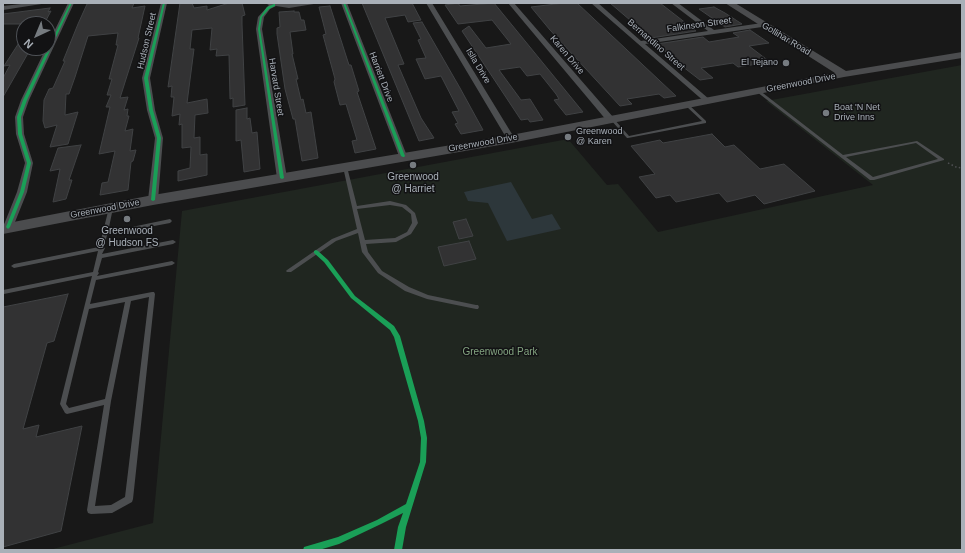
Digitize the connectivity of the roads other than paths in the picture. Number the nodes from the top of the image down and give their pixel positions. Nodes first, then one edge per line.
1 (45, 3) edge
2 (71, 3) edge
3 (164, 3) edge
4 (317, 3) edge
5 (344, 3) edge
6 (430, 3) edge
7 (511, 3) edge
8 (594, 3) edge
9 (674, 3) edge
10 (729, 3) edge
11 (271, 4) edge
12 (3, 8) edge
13 (762, 24) junction
14 (714, 32) junction
15 (639, 43) junction
16 (962, 55) edge
17 (844, 74) junction
18 (758, 91) junction
19 (706, 101) junction
20 (687, 105) junction
21 (611, 119) junction
22 (511, 138) junction
23 (404, 156) junction
24 (843, 156) junction
25 (345, 167) junction
26 (282, 178) junction
27 (153, 200) junction
28 (112, 208) junction
29 (355, 208) junction
30 (170, 221) dead end
31 (6, 228) edge
32 (360, 230) junction
33 (105, 234) junction
34 (173, 242) dead end
35 (363, 242) junction
36 (102, 248) junction
37 (100, 256) junction
38 (172, 263) dead end
39 (14, 266) dead end
40 (289, 271) dead end
41 (95, 275) junction
42 (4, 292) edge
43 (128, 299) junction
44 (88, 307) junction
45 (476, 307) dead end
46 (108, 401) junction

1 - 12 street
2 - 31 street
3 - 27 street, Hudson Street
4 - 11 street
5 - 23 street, Harriett Drive
6 - 22 street, Islla Drive
7 - 21 street, Karen Drive
8 - 15 street, Bernandino Street
9 - 14 street
10 - 13 main road, Gollihar Road
11 - 26 street, Harvard Street
13 - 14 street, Falkinson Street
13 - 17 main road, Gollihar Road
14 - 15 street, Falkinson Street
15 - 19 street, Bernandino Street
16 - 17 main road, Greenwood Drive
17 - 18 main road, Greenwood Drive
18 - 19 main road, Greenwood Drive
18 - 24 lane
19 - 20 main road, Greenwood Drive
20 - 21 main road, Greenwood Drive
20 - 21 lane
21 - 22 main road, Greenwood Drive
22 - 23 main road, Greenwood Drive
23 - 25 main road, Greenwood Drive
24 - 24 lane
25 - 26 main road, Greenwood Drive
25 - 29 lane
26 - 27 main road, Greenwood Drive
27 - 28 main road, Greenwood Drive
28 - 31 main road, Greenwood Drive
28 - 33 lane
29 - 32 lane
29 - 35 lane
30 - 33 lane
32 - 35 lane
32 - 40 lane
33 - 36 lane
34 - 37 lane
35 - 45 lane
36 - 37 lane
36 - 39 lane
37 - 41 lane
38 - 41 lane
41 - 42 lane
41 - 44 lane
43 - 44 lane
43 - 46 lane
43 - 46 lane
44 - 46 lane

